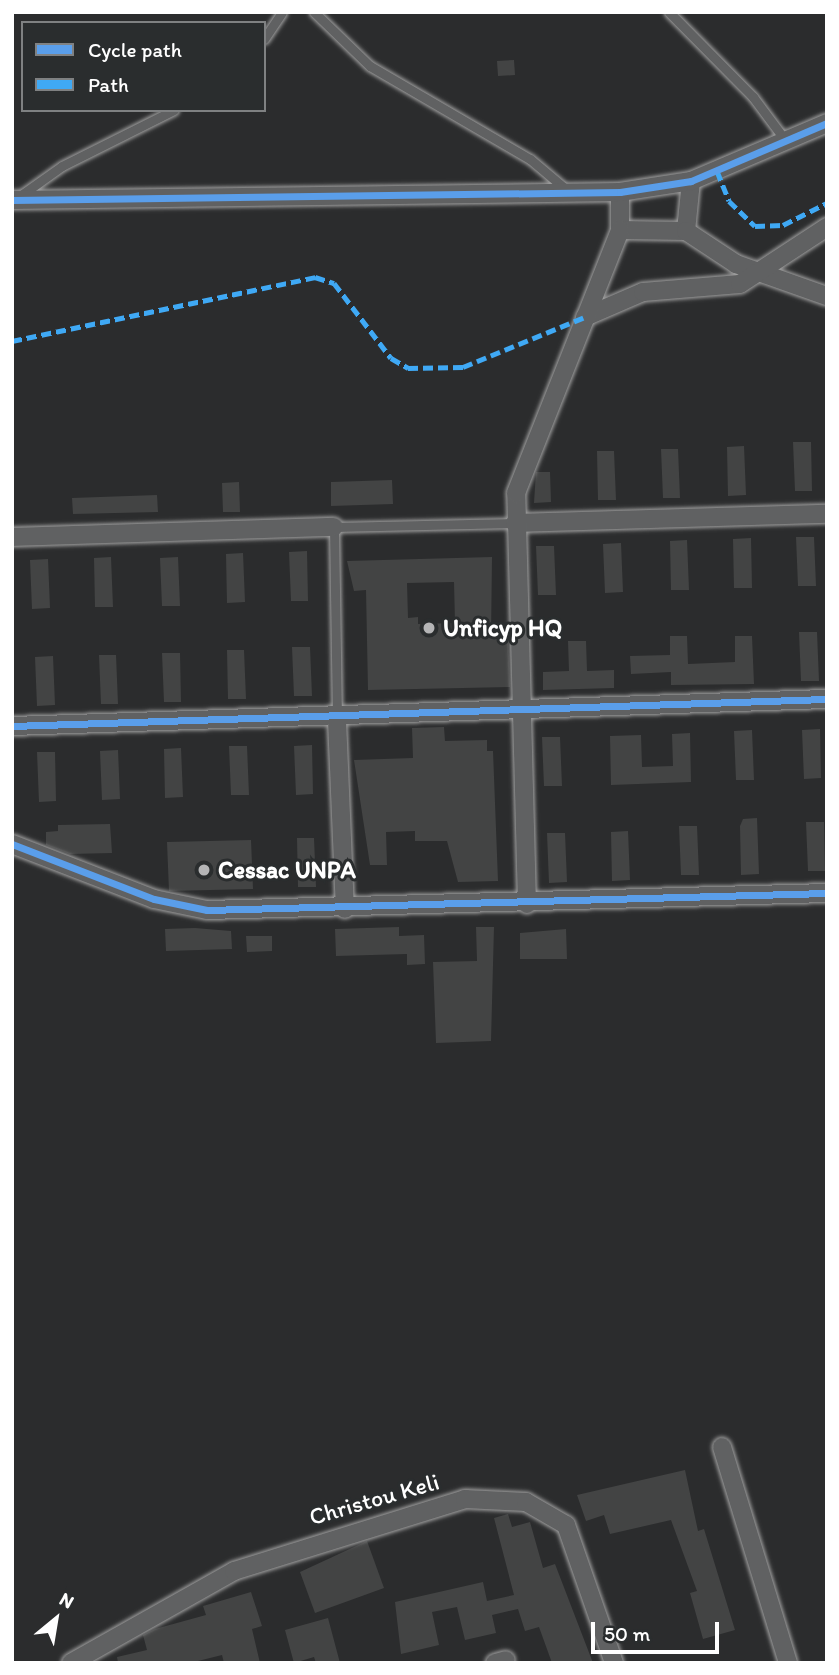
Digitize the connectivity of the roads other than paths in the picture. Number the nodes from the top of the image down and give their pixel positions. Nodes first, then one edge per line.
1 (282, 12) edge
2 (314, 12) edge
3 (669, 12) edge
4 (266, 36) edge
5 (170, 112) edge
6 (827, 123) edge
7 (785, 140) junction
8 (691, 181) junction
9 (569, 192) junction
10 (620, 192) junction
11 (14, 200) edge
12 (827, 227) edge
13 (620, 230) junction
14 (690, 235) junction
15 (761, 272) junction
16 (827, 296) edge
17 (585, 317) junction
18 (827, 514) edge
19 (515, 523) junction
20 (334, 527) junction
21 (12, 537) edge
22 (827, 699) edge
23 (522, 713) junction
24 (337, 720) junction
25 (12, 726) edge
26 (12, 844) edge
27 (827, 893) edge
28 (527, 904) junction
29 (345, 909) junction
30 (722, 1447) dead end
31 (71, 1663) edge
32 (614, 1663) edge
33 (788, 1663) edge

1 - 4 lane
2 - 9 lane
3 - 7 lane
5 - 11 lane
6 - 7 street
7 - 8 street
8 - 10 street
8 - 14 street
9 - 10 street
9 - 11 street
10 - 13 street
12 - 15 street
13 - 14 street
13 - 17 street
14 - 15 street
15 - 16 street
15 - 17 street
17 - 19 street
18 - 19 street
19 - 20 lane
19 - 23 street
20 - 21 street
20 - 24 lane
22 - 23 street
23 - 24 street
23 - 28 street
24 - 25 street
24 - 29 street
26 - 29 street
27 - 28 street
28 - 29 street
30 - 33 street
31 - 32 street, Christou Keli

